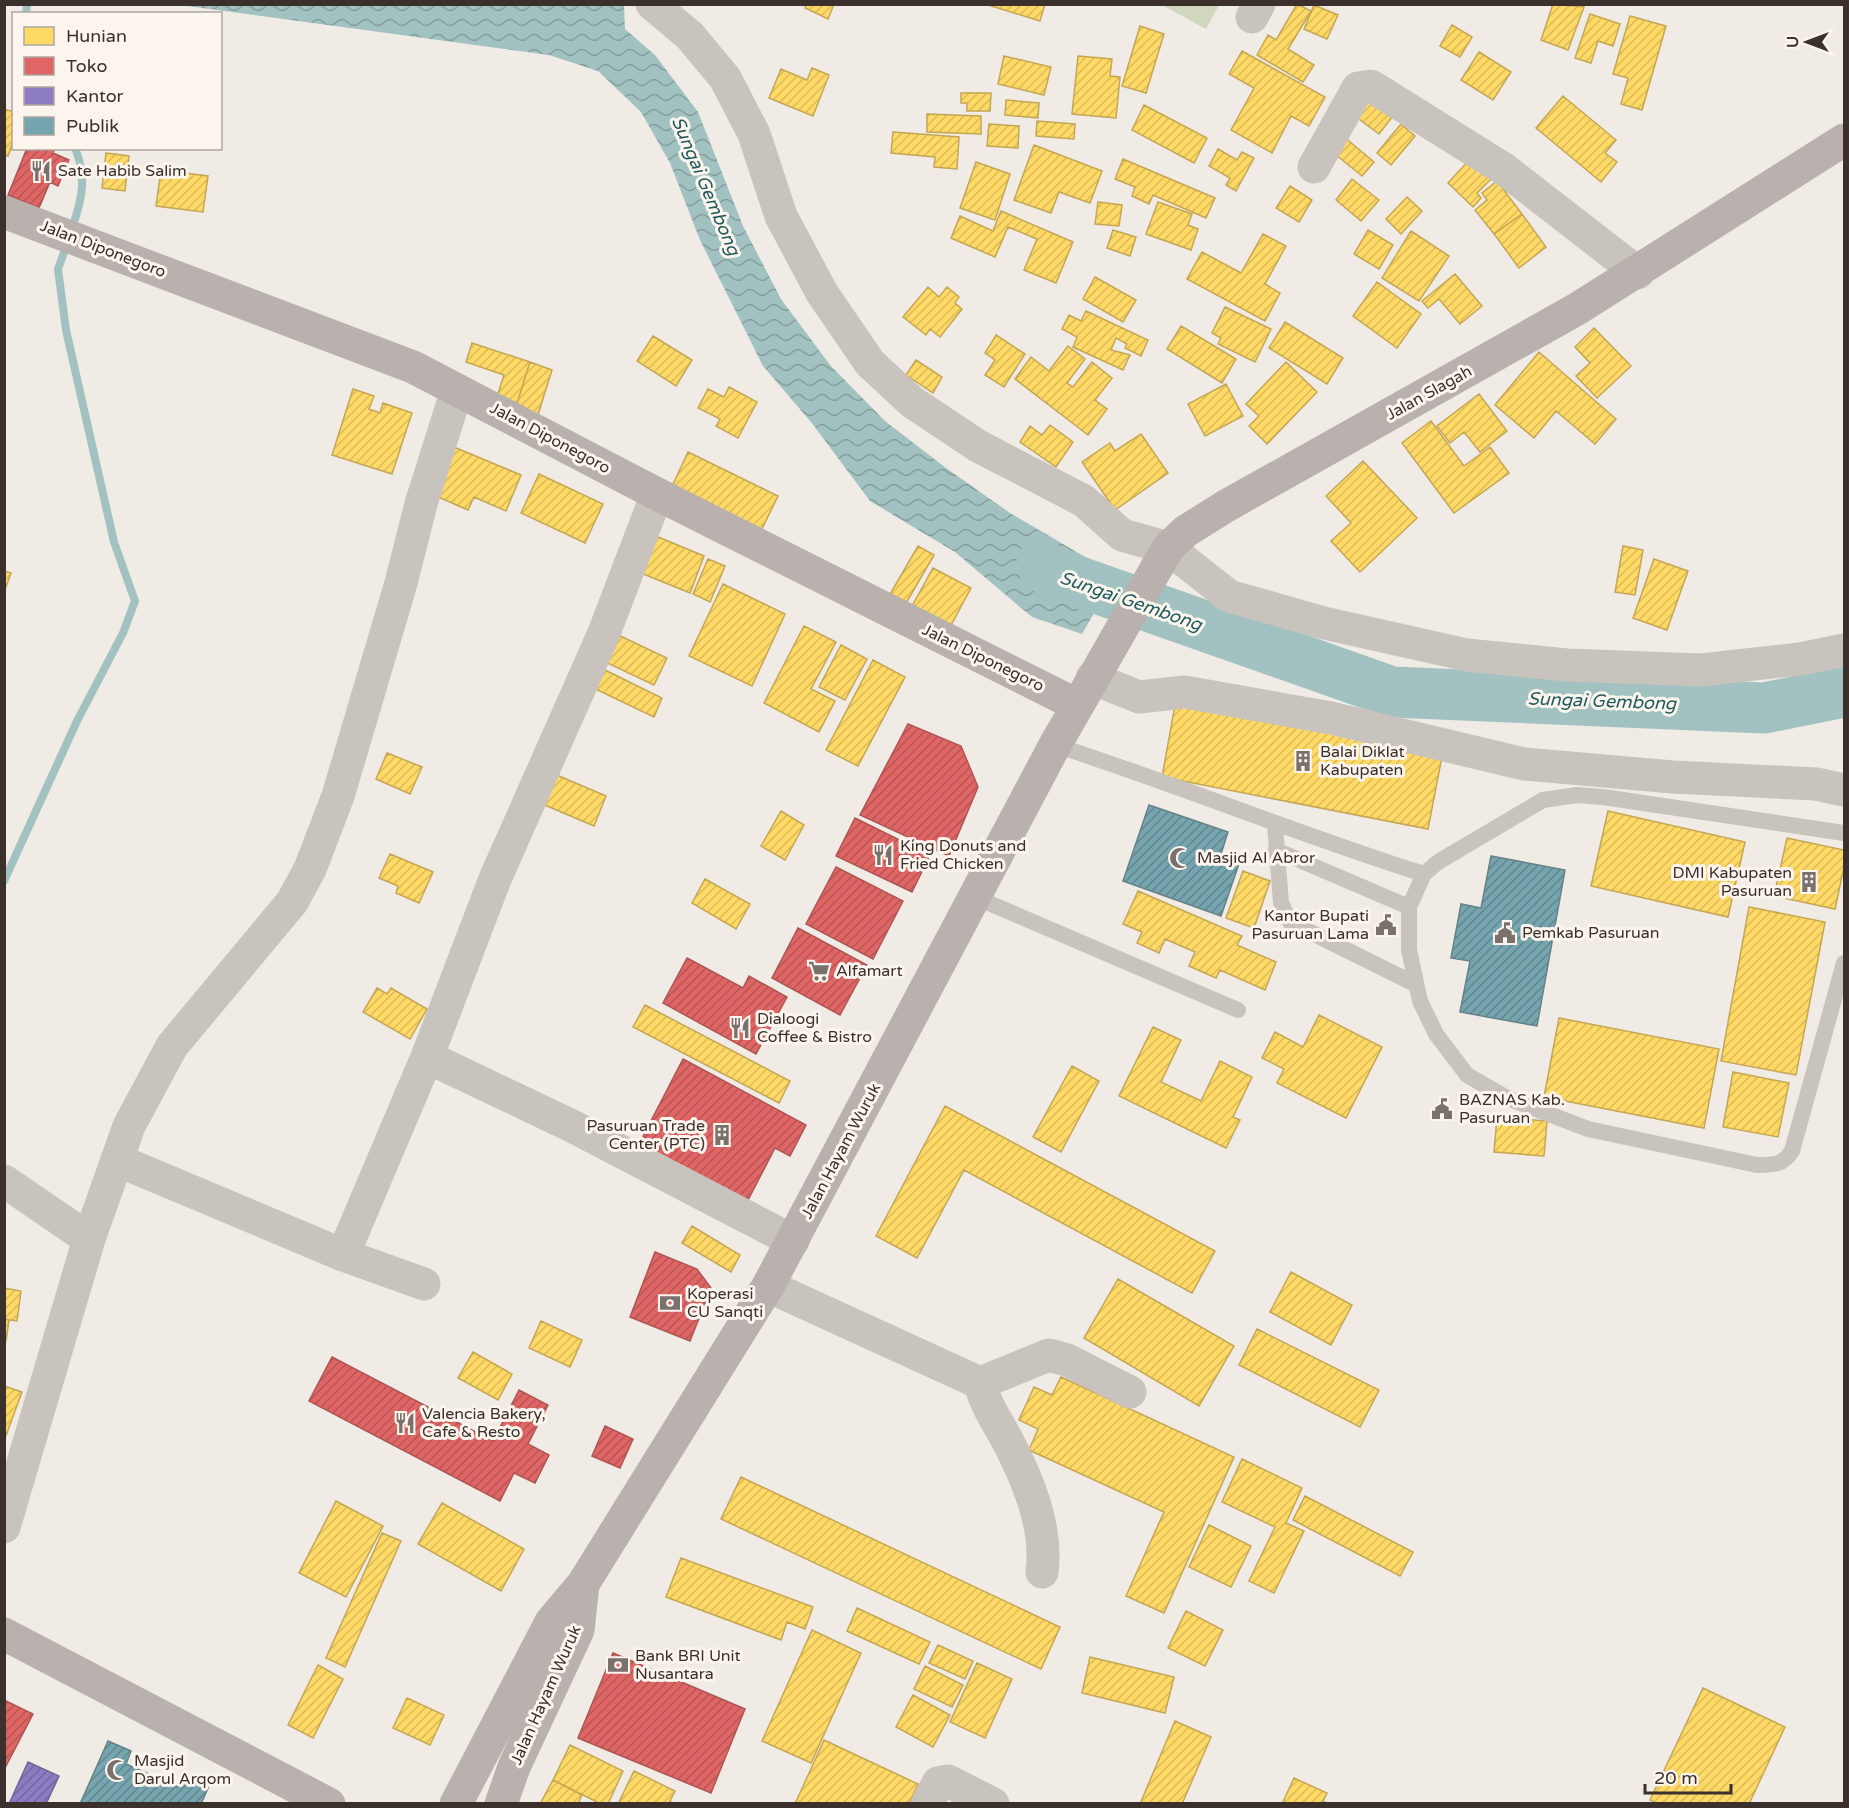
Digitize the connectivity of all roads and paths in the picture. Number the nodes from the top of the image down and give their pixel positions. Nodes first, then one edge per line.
1 (652, 4) edge
2 (1845, 140) edge
3 (1314, 167) dead end
4 (4, 212) edge
5 (1638, 273) junction
6 (457, 390) junction
7 (657, 494) junction
8 (1165, 553) junction
9 (1845, 650) edge
10 (1090, 683) junction
11 (1055, 745) junction
12 (1845, 790) edge
13 (1275, 825) junction
14 (1845, 833) edge
15 (1276, 850) junction
16 (1424, 874) junction
17 (975, 897) junction
18 (1408, 907) junction
19 (1845, 963) edge
20 (1415, 984) junction
21 (1238, 1011) dead end
22 (428, 1057) junction
23 (117, 1160) junction
24 (4, 1181) edge
25 (90, 1239) junction
26 (793, 1241) junction
27 (343, 1255) junction
28 (424, 1284) dead end
29 (768, 1286) junction
30 (980, 1383) junction
31 (1130, 1392) dead end
32 (4, 1527) edge
33 (1042, 1572) dead end
34 (583, 1584) junction
35 (4, 1634) edge
36 (471, 1790) edge
37 (330, 1803) edge
38 (456, 1803) edge
39 (501, 1803) edge
40 (927, 1803) edge
41 (993, 1803) edge

1 - 8 street
2 - 5 main road, Jalan Slagah
3 - 5 street
4 - 6 main road, Jalan Diponegoro
5 - 8 main road, Jalan Slagah
6 - 7 main road, Jalan Diponegoro
6 - 23 street
7 - 10 main road, Jalan Diponegoro
7 - 22 street
8 - 9 street
8 - 10 main road, Jalan Slagah
10 - 11 main road, Jalan Hayam Wuruk
10 - 12 street
11 - 13 lane
11 - 17 main road, Jalan Hayam Wuruk
13 - 15 lane
13 - 16 lane
14 - 16 lane
15 - 18 lane
15 - 20 lane
16 - 18 lane
17 - 21 lane
17 - 26 main road, Jalan Hayam Wuruk
18 - 20 lane
19 - 20 lane
22 - 26 street
22 - 27 street
23 - 25 street
23 - 27 street
24 - 25 street
25 - 32 street
26 - 29 main road, Jalan Hayam Wuruk
27 - 28 street
29 - 30 street
29 - 34 main road, Jalan Hayam Wuruk
30 - 31 street
30 - 33 street
34 - 36 main road, Jalan Hayam Wuruk
34 - 39 main road, Jalan Hayam Wuruk
35 - 37 main road
36 - 38 main road, Jalan Hayam Wuruk
40 - 41 street

